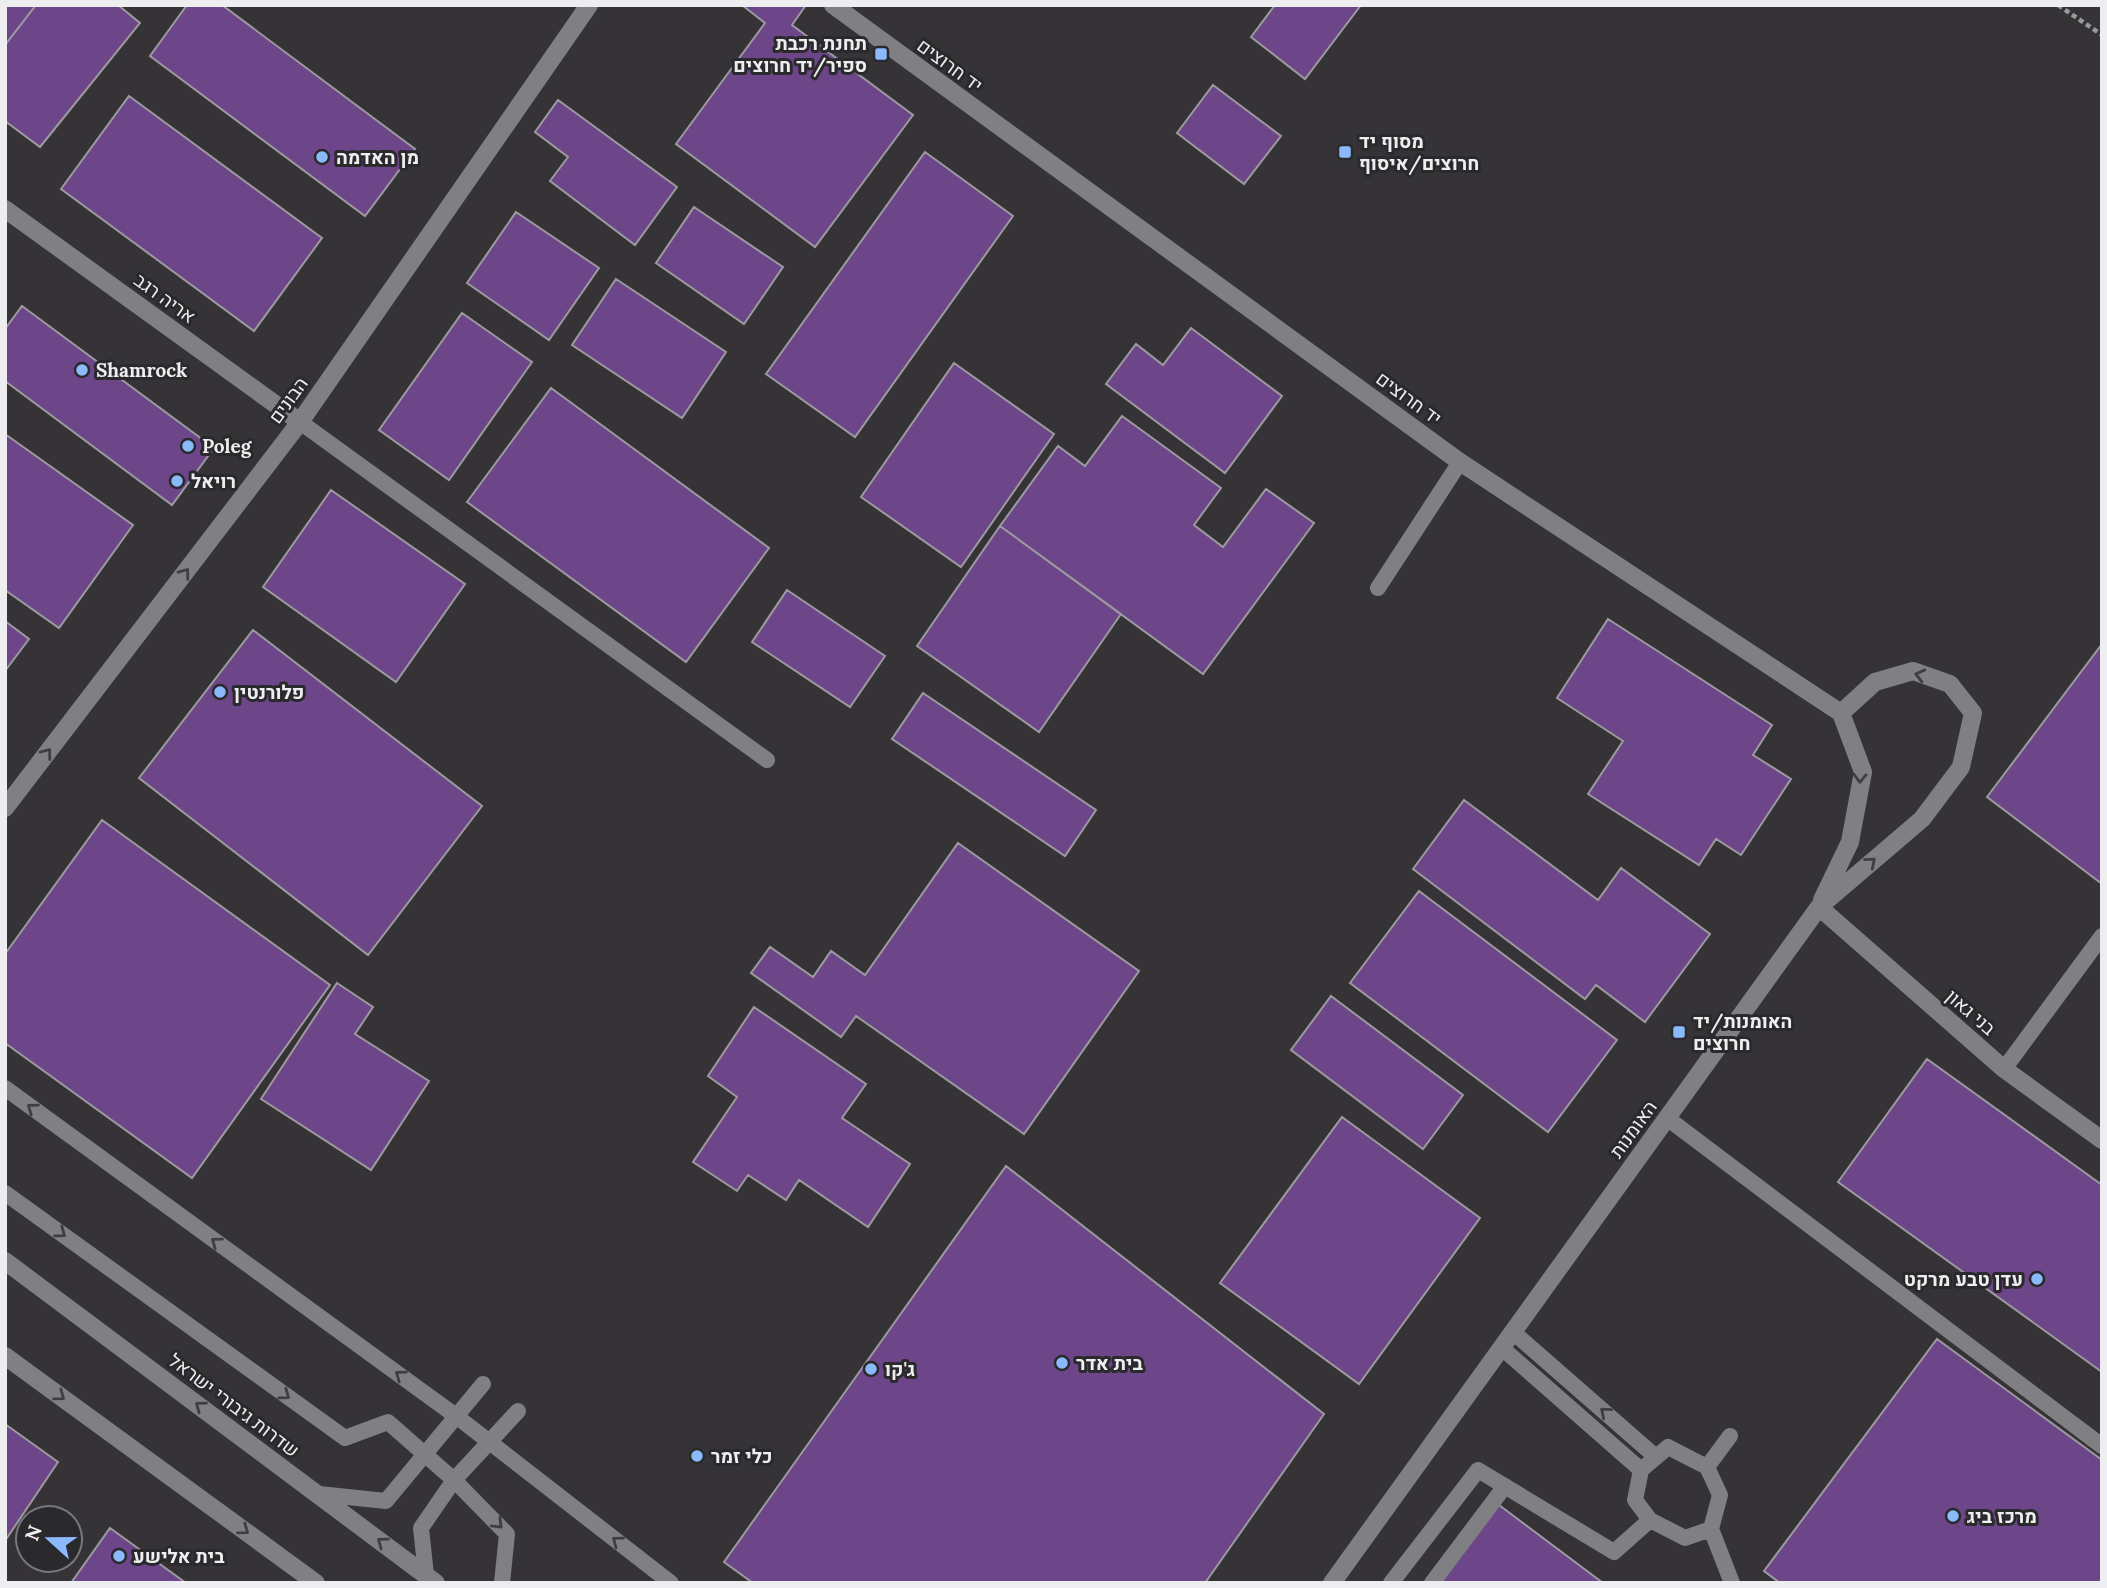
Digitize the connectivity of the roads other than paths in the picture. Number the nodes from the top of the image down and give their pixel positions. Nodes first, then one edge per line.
1 (589, 5) edge
2 (833, 5) edge
3 (7, 213) edge
4 (300, 422) junction
5 (1460, 462) junction
6 (1378, 588) dead end
7 (1841, 713) junction
8 (768, 760) dead end
9 (5, 808) edge
10 (1819, 907) junction
11 (2102, 936) edge
12 (2004, 1069) junction
13 (5, 1088) edge
14 (1667, 1118) junction
15 (2102, 1140) edge
16 (5, 1194) edge
17 (5, 1261) edge
18 (1513, 1332) junction
19 (1502, 1348) junction
20 (5, 1356) edge
21 (483, 1384) dead end
22 (518, 1411) dead end
23 (456, 1416) junction
24 (1730, 1436) dead end
25 (488, 1443) junction
26 (2102, 1446) edge
27 (422, 1454) junction
28 (1656, 1457) junction
29 (1707, 1467) junction
30 (1641, 1470) junction
31 (454, 1480) junction
32 (1505, 1486) junction
33 (319, 1494) junction
34 (1650, 1520) junction
35 (1711, 1529) junction
36 (431, 1579) edge
37 (316, 1583) edge
38 (502, 1583) edge
39 (671, 1583) edge
40 (1332, 1583) edge
41 (1391, 1583) edge
42 (1432, 1583) edge
43 (1732, 1583) edge

1 - 4 street, הבונים
2 - 5 street, יד חרוצים
3 - 4 street, אריה רגב
4 - 8 lane
9 -> 4 street, הבונים
5 - 6 lane
5 - 7 street, יד חרוצים
7 -> 10 street
10 -> 7 street, האומנות
10 - 12 street, בני גאון
10 - 14 street, האומנות
11 - 12 lane
12 - 15 street, בני גאון
23 -> 13 lane
14 - 18 street, האומנות
14 - 26 lane
16 -> 27 lane
33 -> 17 street, שדרות גיבורי ישראל
18 - 19 street, האומנות
28 -> 18 lane
19 - 30 lane
19 - 40 street, האומנות
20 -> 37 street
21 - 23 lane
22 - 25 lane
23 - 25 lane
23 - 27 lane
24 - 29 lane
25 - 31 lane
39 -> 25 lane
27 - 31 lane
27 - 33 lane
28 - 29 lane
28 - 30 lane
29 - 35 lane
30 - 34 lane
31 - 36 lane
31 -> 38 lane
32 - 34 lane
32 - 41 lane
32 - 42 lane
36 -> 33 street, שדרות גיבורי ישראל
34 - 35 lane
35 - 43 lane

